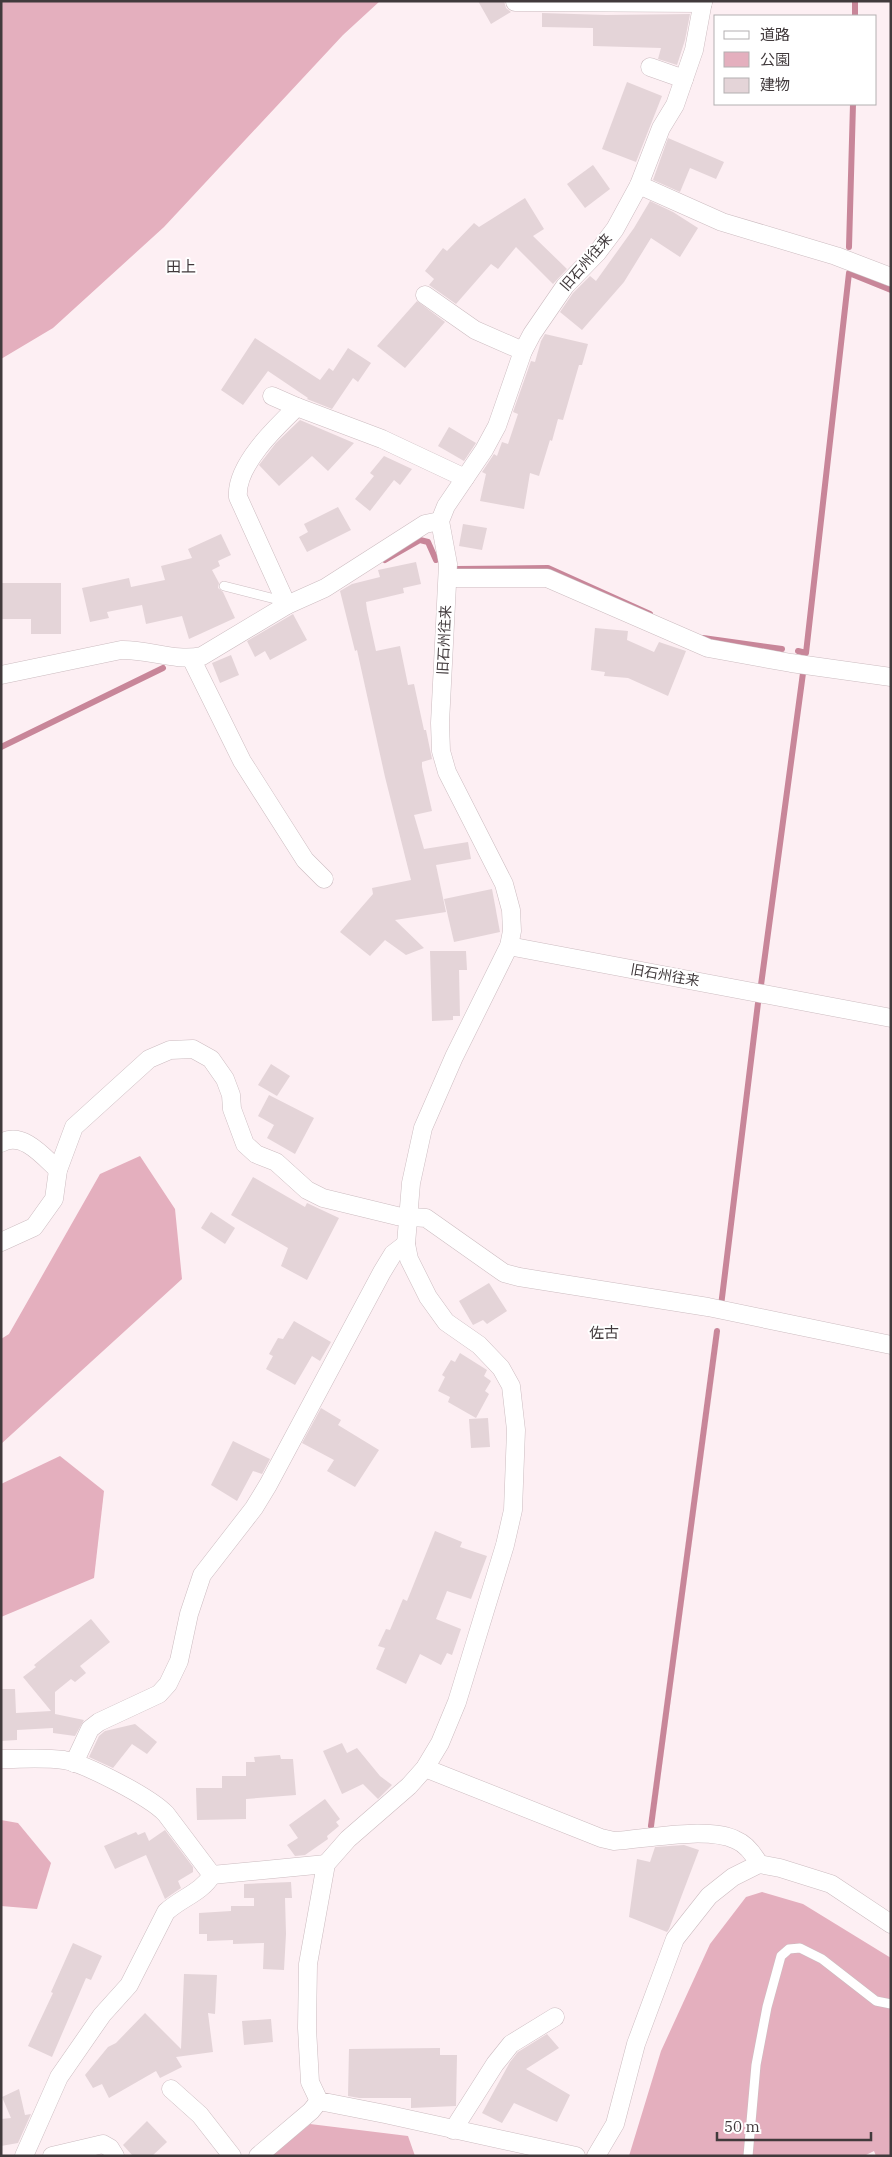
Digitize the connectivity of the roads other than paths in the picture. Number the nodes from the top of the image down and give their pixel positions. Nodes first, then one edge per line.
1 (515, 2) edge
2 (703, 2) edge
3 (650, 67) dead end
4 (684, 80) junction
5 (639, 185) junction
6 (891, 277) edge
7 (425, 295) dead end
8 (523, 351) junction
9 (272, 396) dead end
10 (297, 407) junction
11 (465, 478) junction
12 (440, 520) junction
13 (448, 578) junction
14 (224, 586) dead end
15 (287, 605) junction
16 (191, 658) junction
17 (1, 675) edge
18 (891, 677) edge
19 (324, 879) dead end
20 (509, 946) junction
21 (891, 1018) edge
22 (1, 1143) edge
23 (58, 1170) junction
24 (409, 1217) junction
25 (1, 1242) edge
26 (406, 1244) junction
27 (891, 1344) edge
28 (1, 1759) edge
29 (74, 1762) junction
30 (425, 1768) junction
31 (326, 1864) junction
32 (759, 1864) junction
33 (212, 1875) junction
34 (891, 1924) edge
35 (891, 2004) edge
36 (555, 2017) dead end
37 (171, 2089) dead end
38 (319, 2101) junction
39 (453, 2130) junction
40 (24, 2156) edge
41 (52, 2156) edge
42 (115, 2156) edge
43 (232, 2156) edge
44 (258, 2156) edge
45 (576, 2156) edge
46 (596, 2156) edge
47 (748, 2156) edge

1 - 2 street
2 - 4 street, 旧石州往来
3 - 4 street
4 - 5 street, 旧石州往来
5 - 6 street
5 - 8 street, 旧石州往来
7 - 8 street
8 - 11 street, 旧石州往来
9 - 10 street
10 - 11 street
10 - 15 street
11 - 12 street, 旧石州往来
12 - 13 street, 旧石州往来
12 - 15 street
13 - 18 street
13 - 20 street, 旧石州往来
14 - 15 lane
15 - 16 street
16 - 17 street
16 - 19 street
20 - 21 street, 旧石州往来
20 - 24 street
22 - 23 street
23 - 24 street
23 - 25 street
24 - 26 street
24 - 27 street
26 - 29 street
26 - 30 street
28 - 29 street
29 - 33 street
30 - 31 street
30 - 32 street
31 - 33 street
31 - 38 street
32 - 34 street
32 - 46 street
33 - 40 street
35 - 47 lane
36 - 39 street
37 - 43 street
38 - 39 street
38 - 44 street
39 - 45 street
41 - 42 street

